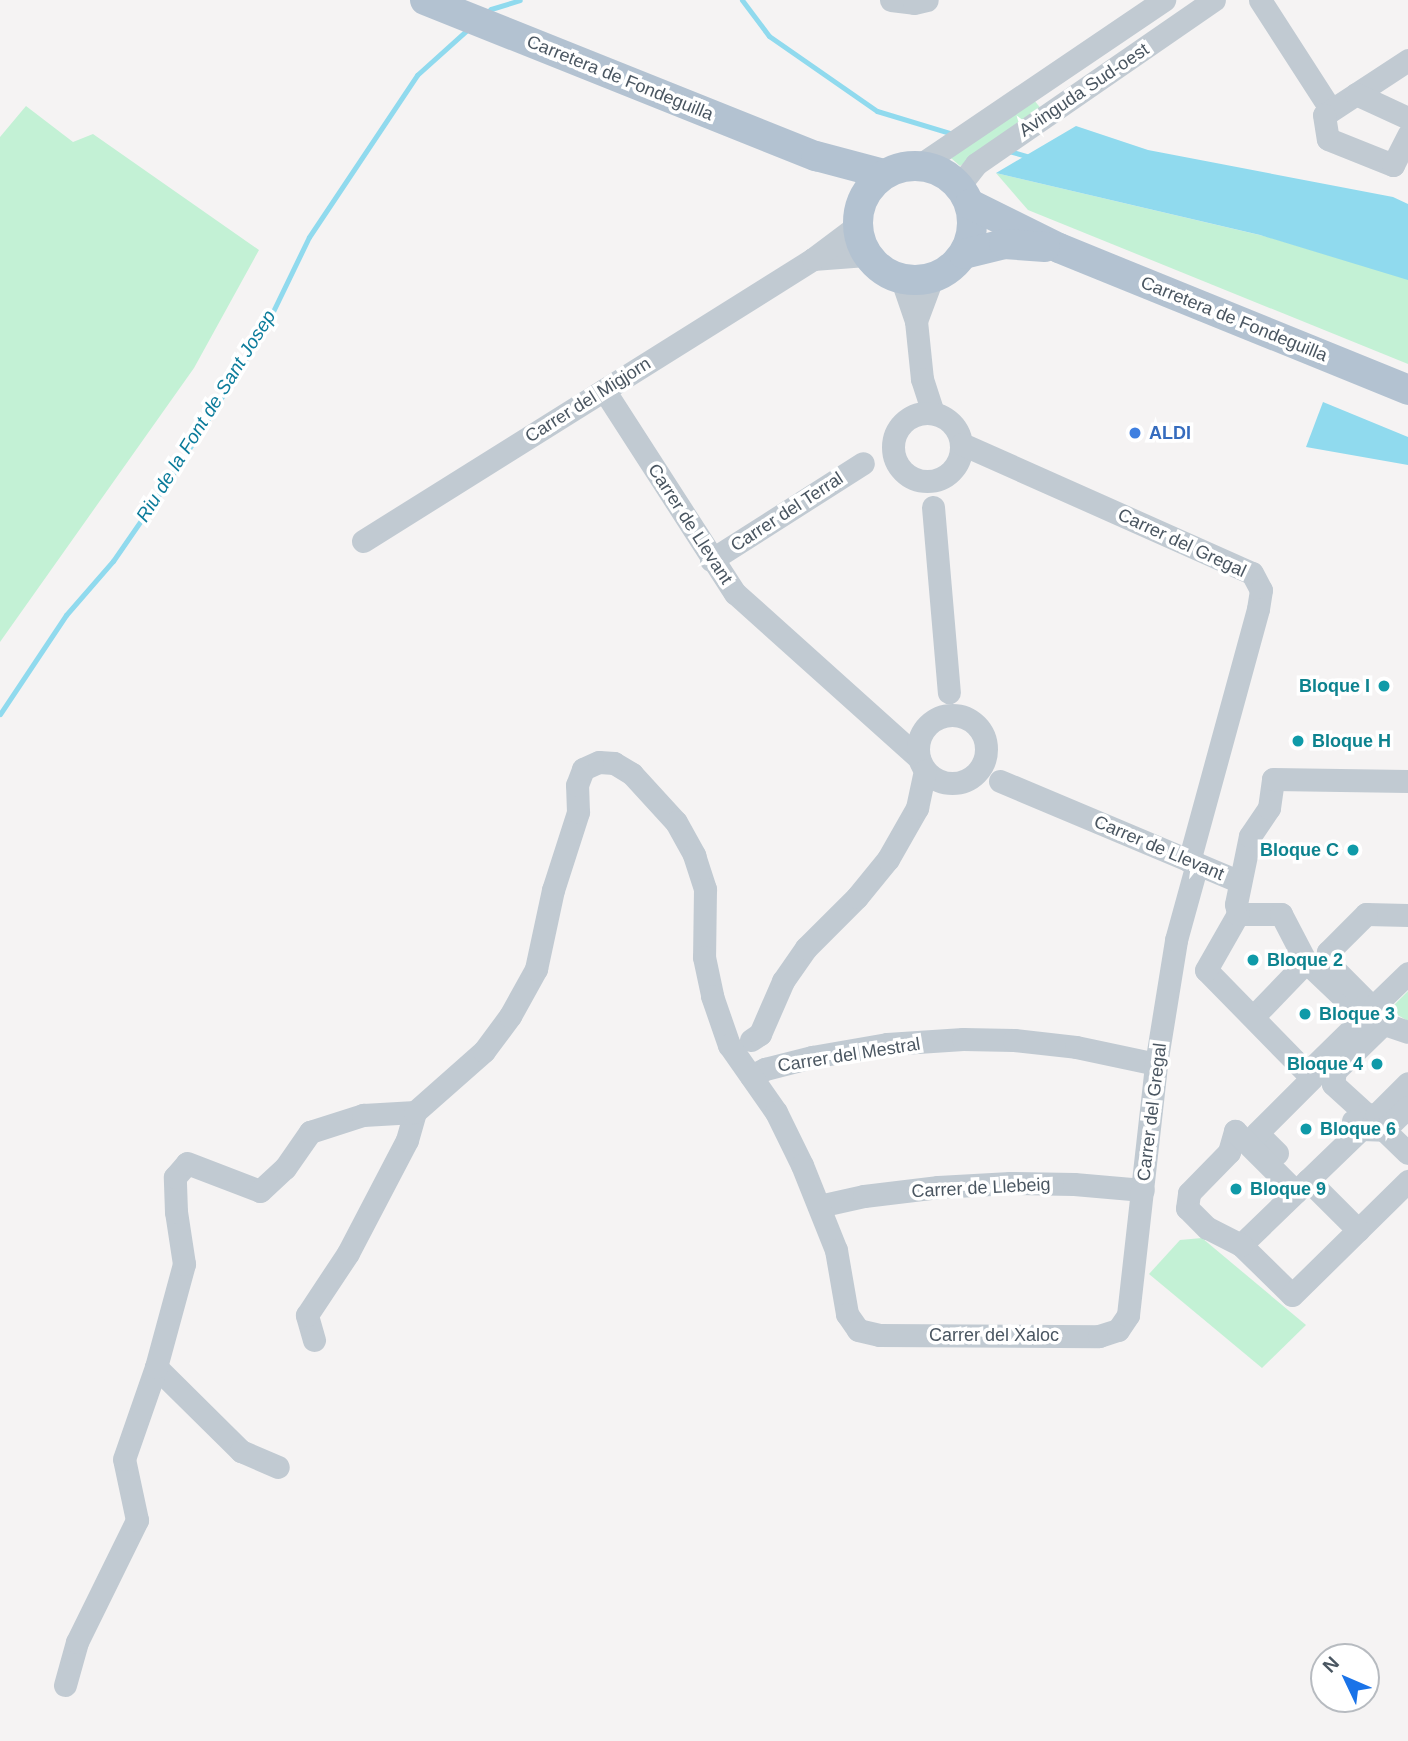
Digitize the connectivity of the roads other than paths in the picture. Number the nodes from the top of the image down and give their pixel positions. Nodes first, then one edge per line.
1 (425, 0) edge
2 (891, 0) edge
3 (927, 0) edge
4 (1164, 0) edge
5 (1214, 0) edge
6 (1260, 0) edge
7 (1408, 61) edge
8 (1356, 94) junction
9 (1331, 110) junction
10 (1408, 118) edge
11 (1408, 135) edge
12 (816, 156) junction
13 (929, 160) junction
14 (884, 174) junction
15 (968, 185) junction
16 (859, 214) junction
17 (1059, 248) junction
18 (964, 254) junction
19 (866, 255) junction
20 (813, 259) junction
21 (932, 278) junction
22 (902, 280) junction
23 (916, 321) junction
24 (604, 390) junction
25 (1408, 390) edge
26 (923, 414) junction
27 (895, 451) junction
28 (960, 452) junction
29 (943, 478) junction
30 (919, 480) junction
31 (933, 506) junction
32 (363, 541) dead end
33 (711, 560) junction
34 (953, 717) junction
35 (985, 758) junction
36 (927, 762) junction
37 (971, 777) junction
38 (1000, 781) junction
39 (1408, 781) edge
40 (1193, 862) junction
41 (1240, 882) junction
42 (1238, 914) junction
43 (1408, 915) edge
44 (1306, 962) junction
45 (1408, 973) edge
46 (1253, 1017) junction
47 (1373, 1020) junction
48 (1408, 1032) edge
49 (750, 1051) junction
50 (1156, 1064) junction
51 (1309, 1076) junction
52 (1408, 1083) edge
53 (1408, 1107) edge
54 (415, 1112) junction
55 (1361, 1129) junction
56 (1384, 1130) junction
57 (1408, 1153) edge
58 (1408, 1181) edge
59 (1303, 1185) junction
60 (1143, 1190) junction
61 (819, 1206) junction
62 (1358, 1230) junction
63 (1241, 1245) junction
64 (1125, 1320) joint
65 (314, 1340) dead end
66 (156, 1367) junction
67 (278, 1467) dead end
68 (65, 1685) dead end

1 - 12 main road, Carretera de Fondeguilla
2 - 3 street
4 - 13 street, Avinguda Sud-oest
5 - 15 street, Avinguda Sud-oest
6 - 9 street
7 - 8 street
8 - 9 street
8 - 10 street
9 - 11 street
12 - 14 main road, Carretera de Fondeguilla
12 - 16 main road, Carretera de Fondeguilla
13 - 14 main road
13 - 15 main road
14 - 16 main road
15 - 17 main road, Carretera de Fondeguilla
15 - 18 main road
16 - 19 main road
16 - 20 street, Carrer del Migjorn
17 - 18 main road, Carretera de Fondeguilla
17 - 25 main road, Carretera de Fondeguilla
18 - 21 main road
19 - 20 street, Carrer del Migjorn
19 - 22 main road
20 - 24 street, Carrer del Migjorn
21 - 22 main road
21 - 23 street
22 - 23 street
23 - 26 street
24 - 32 street, Carrer del Migjorn
24 - 33 street, Carrer de Llevant
26 - 27 street
26 - 28 street
27 - 30 street
27 - 33 street, Carrer del Terral
28 - 29 street
28 - 40 street, Carrer del Gregal
29 - 30 street
29 - 31 street
30 - 31 street
31 - 34 street
33 - 36 street, Carrer de Llevant
34 - 35 street
34 - 36 street
35 - 37 street
35 - 38 street
36 - 37 street
36 - 49 street
37 - 38 street, Carrer de Llevant
38 - 40 street, Carrer de Llevant
39 - 41 street
40 - 41 street, Carrer de Llevant
40 - 50 street, Carrer del Gregal
41 - 42 street
42 - 44 street
42 - 46 street
43 - 45 street
44 - 46 street
44 - 47 street
46 - 51 street
47 - 48 street
47 - 51 street
47 - 52 street
49 - 50 street, Carrer del Mestral
49 - 54 street
49 - 61 street
50 - 60 street, Carrer del Gregal
51 - 55 street
51 - 59 street
53 - 56 street
54 - 65 street
54 - 66 street
55 - 56 street
55 - 59 street
56 - 57 street
58 - 62 street
59 - 62 street
59 - 63 street
59 - 63 street
60 - 61 street, Carrer de Llebeig
60 - 64 street, Carrer del Gregal
61 - 64 street, Carrer del Xaloc
62 - 63 street
66 - 67 street
66 - 68 street

